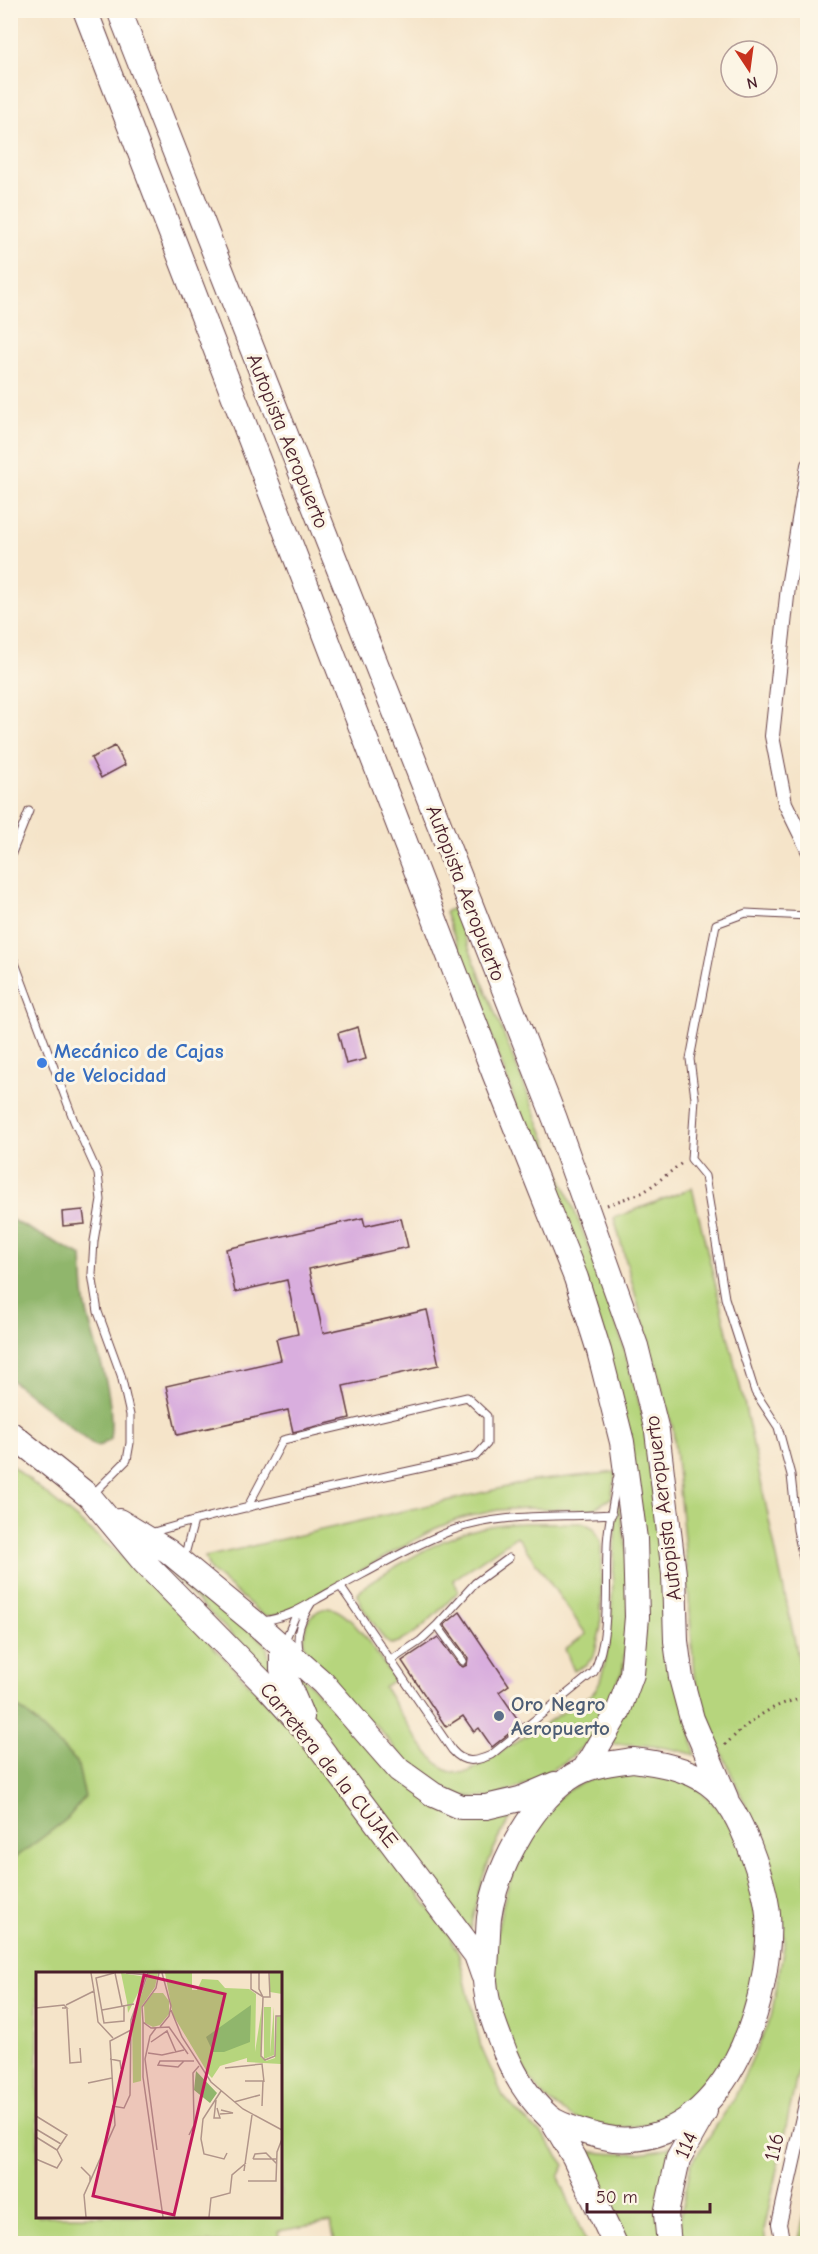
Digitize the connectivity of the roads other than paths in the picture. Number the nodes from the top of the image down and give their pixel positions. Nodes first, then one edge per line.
1 (85, 10) edge
2 (119, 10) edge
3 (807, 465) edge
4 (29, 811) dead end
5 (807, 850) edge
6 (10, 862) edge
7 (807, 916) edge
8 (10, 944) edge
9 (609, 1392) junction
10 (10, 1433) edge
11 (97, 1504) junction
12 (247, 1508) junction
13 (612, 1514) junction
14 (194, 1521) junction
15 (142, 1536) junction
16 (509, 1558) dead end
17 (182, 1563) junction
18 (807, 1581) edge
19 (340, 1586) junction
20 (312, 1601) junction
21 (254, 1622) junction
22 (437, 1625) junction
23 (282, 1648) junction
24 (390, 1661) junction
25 (463, 1661) dead end
26 (305, 1666) junction
27 (312, 1737) junction
28 (576, 1774) junction
29 (726, 1798) junction
30 (485, 1980) junction
31 (719, 2089) junction
32 (807, 2095) edge
33 (550, 2118) junction
34 (615, 2244) edge
35 (669, 2244) edge
36 (783, 2244) edge

1 - 9 highway, Autopista Aeropuerto
2 - 29 highway, Autopista Aeropuerto
3 - 5 street
4 - 6 lane
7 - 18 lane
8 - 11 lane
9 - 13 lane
9 - 28 highway, Autopista Aeropuerto
10 - 11 highway, Carretera de la CUJAE
11 - 15 highway, Carretera de la CUJAE
11 - 27 highway, Carretera de la CUJAE
12 - 12 lane
12 - 14 lane
13 - 19 lane
13 - 24 lane
14 - 15 lane
14 - 17 lane
15 - 17 highway, Carretera de la CUJAE
16 - 22 lane
17 - 21 highway, Carretera de la CUJAE
19 - 20 lane
19 - 24 lane
20 - 21 lane
20 - 23 lane
20 - 26 lane
21 - 23 highway, Carretera de la CUJAE
22 - 24 lane
22 - 25 lane
23 - 26 highway, Carretera de la CUJAE
23 - 27 highway
26 - 28 highway, Carretera de la CUJAE
27 - 30 highway, Carretera de la CUJAE
28 - 29 highway, Carretera de la CUJAE
28 - 30 highway
29 - 31 highway, Autopista Aeropuerto
30 - 33 highway
31 - 33 highway
31 - 35 highway, 114
32 - 36 street, 116
33 - 34 highway

